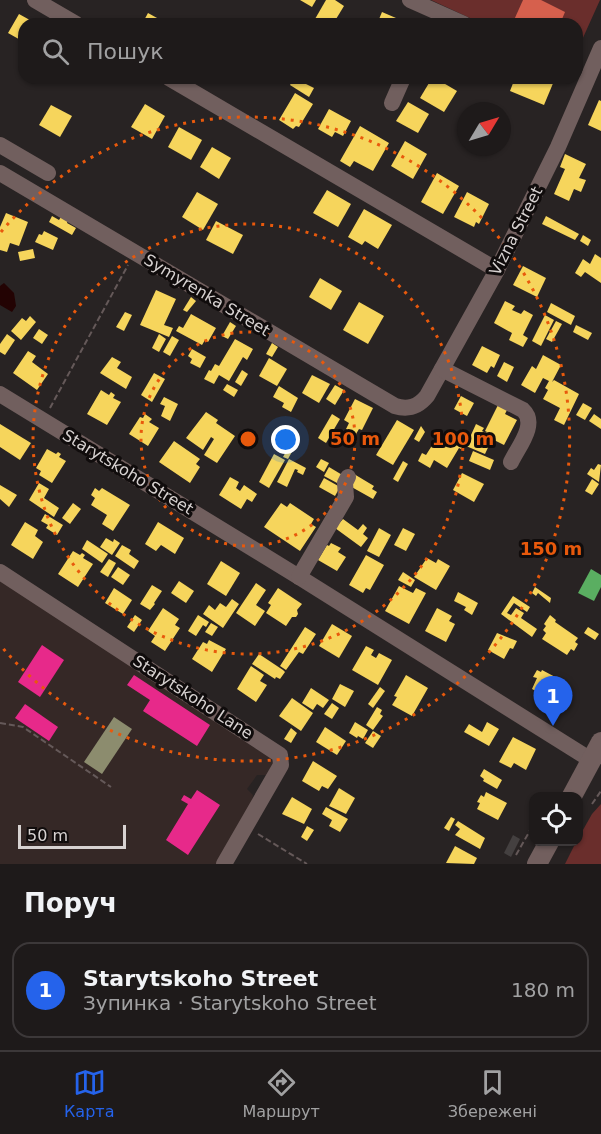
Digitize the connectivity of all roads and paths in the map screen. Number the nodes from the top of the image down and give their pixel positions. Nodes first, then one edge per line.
1 (35, 0) edge
2 (410, 0) edge
3 (430, 17) edge
4 (66, 18) edge
5 (601, 48) edge
6 (589, 78) edge
7 (179, 84) edge
8 (400, 84) edge
9 (392, 103) dead end
10 (0, 145) edge
11 (0, 173) edge
12 (48, 173) dead end
13 (135, 252) junction
14 (497, 270) junction
15 (442, 369) junction
16 (0, 394) edge
17 (416, 406) joint
18 (44, 421) junction
19 (511, 462) dead end
20 (348, 477) dead end
21 (0, 572) edge
22 (299, 577) junction
23 (0, 723) edge
24 (601, 742) edge
25 (591, 760) junction
26 (111, 787) dead end
27 (601, 791) edge
28 (574, 792) edge
29 (592, 804) dead end
30 (246, 826) junction
31 (529, 831) edge
32 (547, 846) edge
33 (516, 855) dead end
34 (224, 864) edge
35 (307, 864) edge
36 (537, 864) edge

1 - 4 street
2 - 3 street
5 - 6 street, Vizna Street
6 - 14 street, Vizna Street
7 - 14 street
8 - 9 street
10 - 12 street
11 - 13 street, Symyrenka Street
13 - 17 street, Symyrenka Street
13 - 18 path
14 - 15 street, Vizna Street
15 - 17 street, Vizna Street
15 - 19 street
16 - 18 street, Starytskoho Street
18 - 22 street, Starytskoho Street
20 - 22 street
21 - 30 street, Starytskoho Lane
22 - 25 street, Starytskoho Street
23 - 26 path
24 - 25 main road
25 - 28 main road
27 - 29 path
30 - 34 street, Starytskoho Lane
30 - 35 path
31 - 33 path
32 - 36 main road

